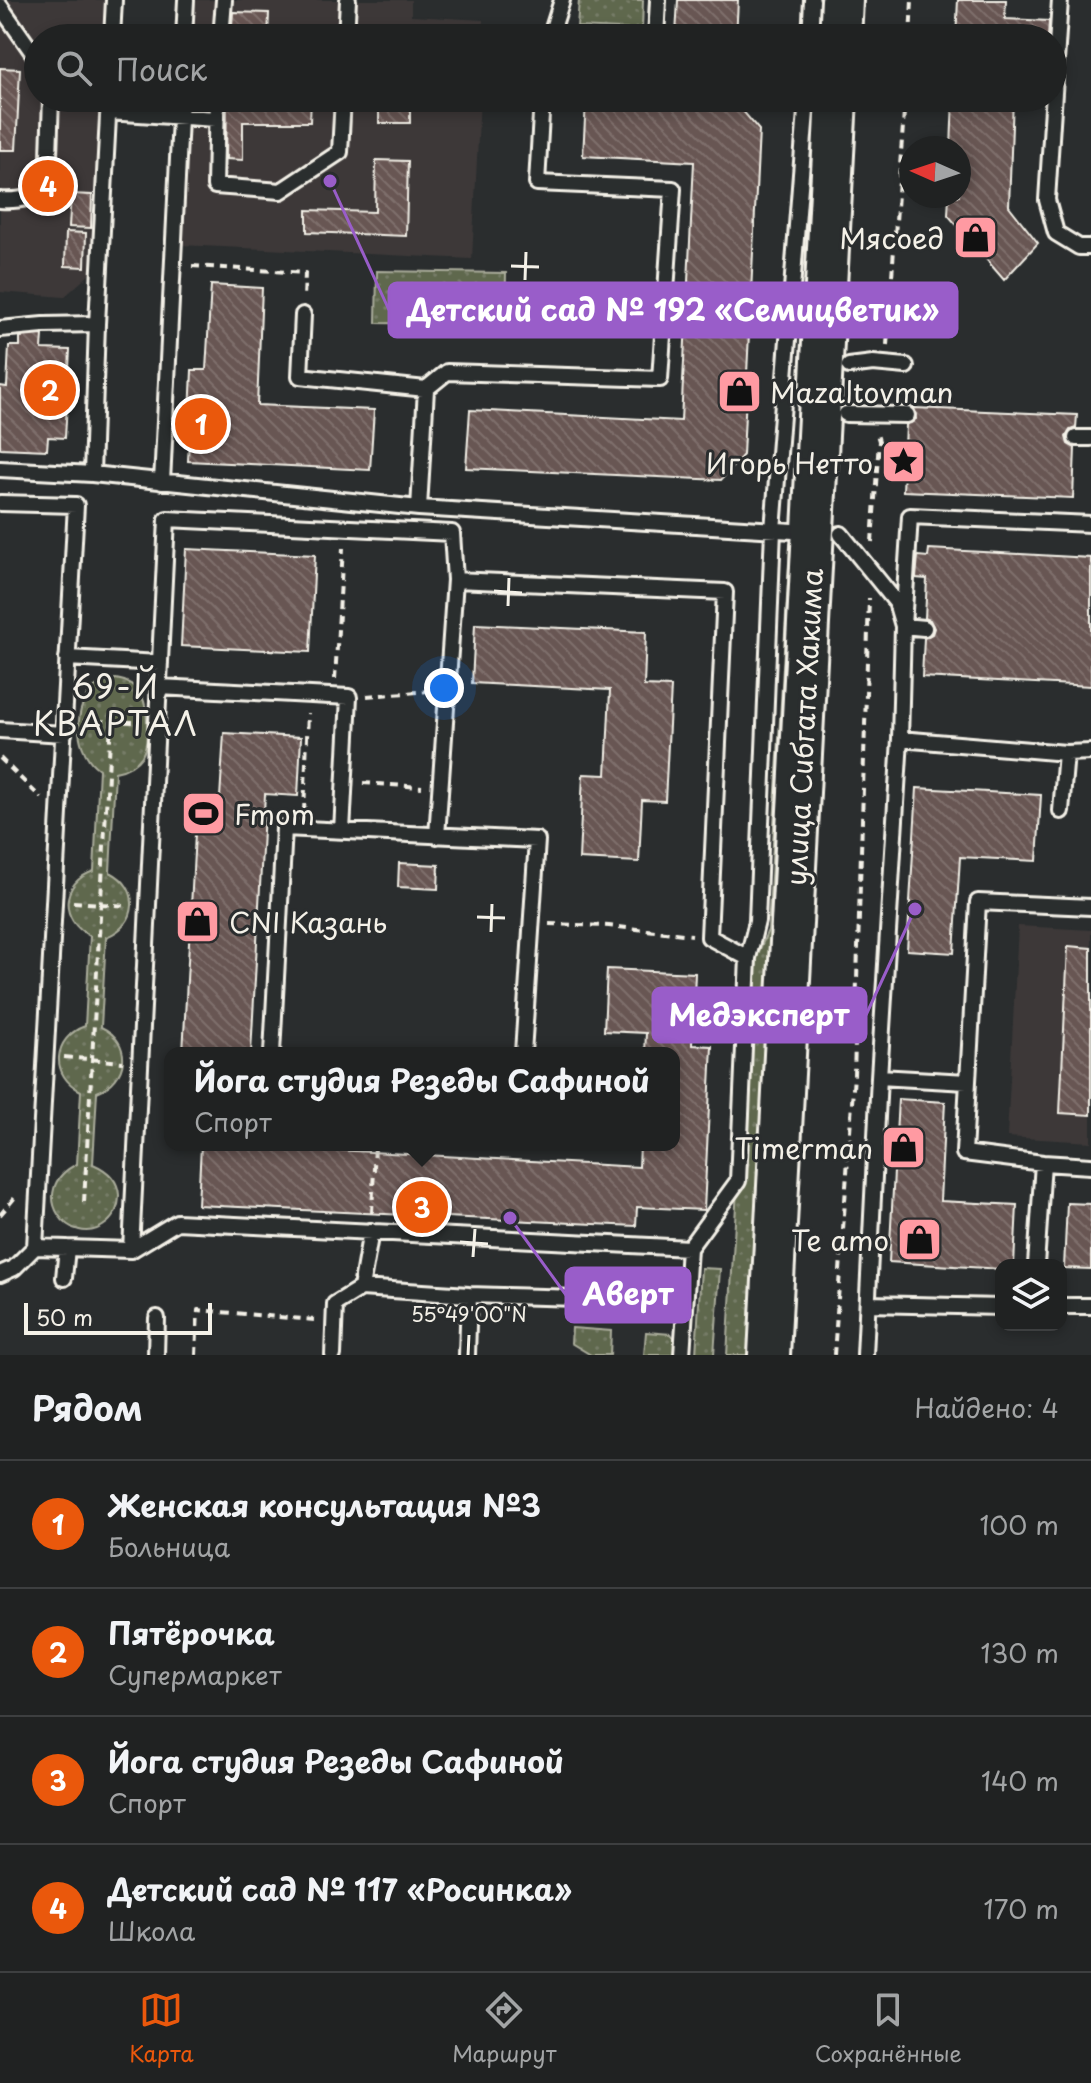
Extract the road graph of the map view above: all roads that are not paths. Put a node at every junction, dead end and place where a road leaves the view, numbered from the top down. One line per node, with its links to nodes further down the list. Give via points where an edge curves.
1 (114, 0): 12 (lane)
2 (186, 0): 13 (lane)
3 (224, 0): 14 (lane)
4 (348, 0): 15 (lane)
5 (562, 0): 16 (lane)
6 (658, 0): 17 (lane)
7 (812, 0): 18 (lane)
8 (842, 0): 19 (main road)
9 (867, 0): 20 (main road)
10 (1060, 0): 21 (lane)
11 (0, 6): 22 (lane)
12 (113, 24)
13 (185, 24)
14 (222, 24)
15 (347, 24)
16 (554, 24)
17 (657, 24)
18 (811, 24)
19 (841, 24)
20 (866, 24)
21 (1058, 24)
22 (24, 40)
23 (51, 112): 36 (lane, via 48,185 19,201)
24 (109, 112): 39 (lane)
25 (150, 112): 34 (lane)
26 (180, 112): 34 (lane)
27 (216, 112): 35 (lane)
28 (342, 112): 35 (lane, via 340,152 281,191 215,186)
29 (541, 112): 43 (lane, via 537,183 673,189 660,379 447,372)
30 (806, 112): 52 (lane)
31 (836, 112): 53 (main road, улица Сибгата Хакима)
32 (862, 112): 41 (main road, улица Сибгата Хакима)
33 (1053, 112): 37 (lane, via 1047,200 1056,233 1079,247)
34 (180, 117): 35 (lane); 48 (lane)
35 (216, 119)
36 (0, 200)
37 (1091, 247)
38 (303, 315): 43 (lane, via 300,376)
39 (97, 324): 40 (lane); 47 (lane)
40 (0, 329)
41 (861, 364): 42 (lane); 44 (main road, улица Сибгата Хакима)
42 (906, 366)
43 (426, 389): 50 (lane)
44 (858, 414): 45 (lane); 53 (main road, улица Сибгата Хакима)
45 (907, 415)
46 (0, 469): 47 (lane)
47 (92, 474): 48 (lane)
48 (162, 482): 50 (lane)
49 (0, 503): 57 (lane, via 76,505)
50 (419, 508): 52 (lane)
51 (1091, 524): 55 (lane, via 910,516)
52 (773, 530): 53 (lane); 69 (lane, via 757,921)
53 (827, 533): 55 (lane, via 896,602); 96 (main road, улица Сибгата Хакима); 97 (main road, улица Сибгата Хакима)
54 (455, 580): 58 (lane, via 452,533 167,519); 67 (lane); 69 (lane, via 725,592 709,937)
55 (903, 626): 56 (lane); 62 (lane)
56 (924, 628)
57 (67, 658): 58 (lane); 60 (lane)
58 (160, 663): 59 (lane)
59 (159, 687): 66 (lane, via 342,697); 80 (lane)
60 (64, 727): 61 (lane); 77 (lane)
61 (0, 730)
62 (900, 739): 64 (lane); 72 (lane)
63 (1091, 752): 64 (lane)
64 (1066, 753): 65 (lane)
65 (1061, 811)
66 (342, 831): 67 (lane); 70 (lane, via 284,828)
67 (437, 836): 71 (lane, via 537,840)
68 (1091, 907): 73 (lane, via 978,902)
69 (748, 958): 79 (lane, via 738,1181)
70 (272, 1047)
71 (523, 1047)
72 (879, 1077): 73 (lane); 87 (lane)
73 (967, 1082): 74 (lane, via 964,1153)
74 (1043, 1163): 75 (lane); 81 (lane)
75 (1091, 1166)
76 (371, 1231): 79 (lane); 80 (lane, via 177,1222); 84 (lane)
77 (35, 1247): 78 (lane); 82 (lane)
78 (67, 1248): 80 (lane); 83 (lane)
79 (689, 1248): 86 (lane)
80 (131, 1250)
81 (1036, 1259)
82 (0, 1274)
83 (64, 1278)
84 (361, 1288): 85 (lane); 93 (lane, via 335,1304)
85 (469, 1295): 86 (lane); 94 (lane)
86 (684, 1301): 95 (lane)
87 (868, 1304): 90 (lane); 98 (lane)
88 (1067, 1306): 89 (lane)
89 (1091, 1306)
90 (995, 1307)
91 (157, 1318): 92 (lane)
92 (156, 1355)
93 (333, 1355)
94 (467, 1355)
95 (682, 1355)
96 (769, 1355)
97 (795, 1355)
98 (865, 1355)

